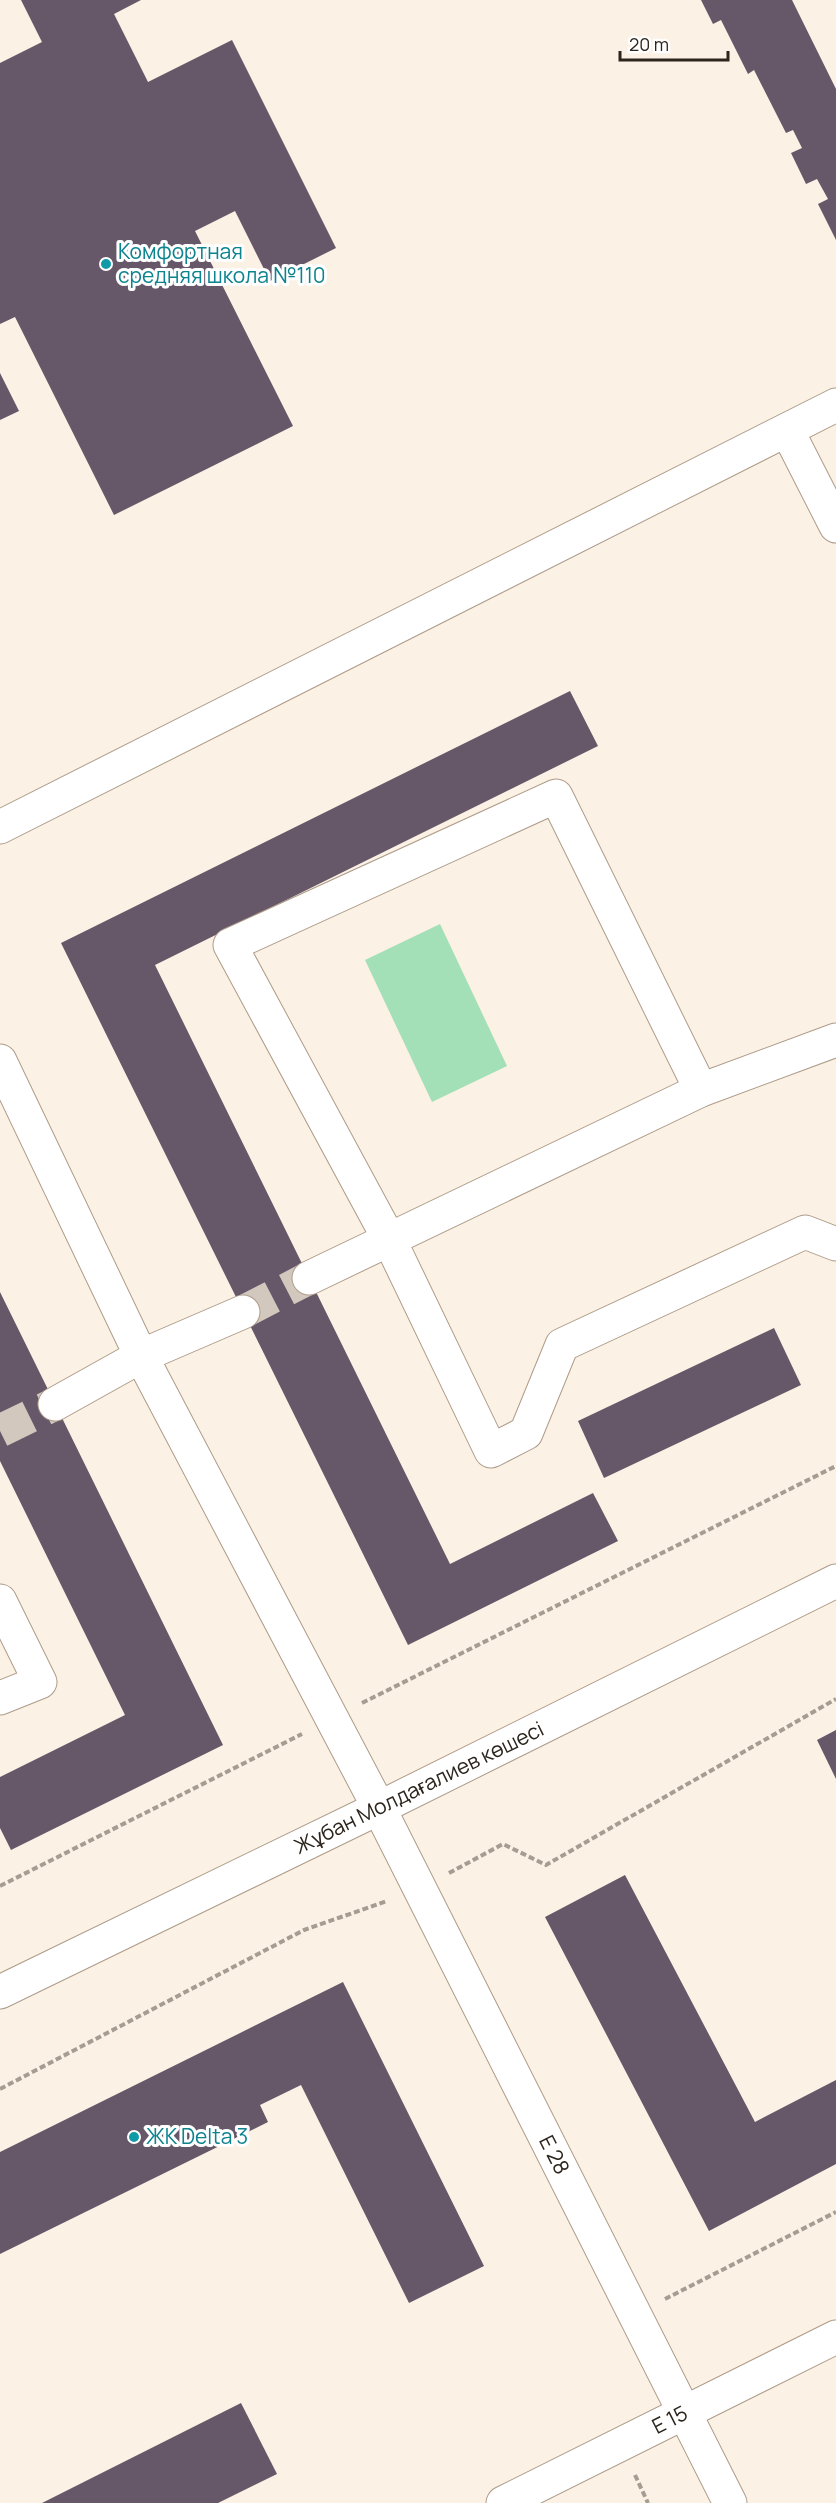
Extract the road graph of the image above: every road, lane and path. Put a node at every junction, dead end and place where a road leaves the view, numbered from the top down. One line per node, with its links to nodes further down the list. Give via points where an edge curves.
1 (836, 405): 2 (street)
2 (787, 430): 3 (street); 4 (street)
3 (836, 526)
4 (0, 827)
5 (836, 1040): 7 (street)
6 (0, 1061): 12 (street, E 28)
7 (701, 1090): 8 (street); 8 (street, via 556,796 230,945)
8 (390, 1241): 9 (street, via 491,1451 526,1433 562,1346 806,1232); 10 (street)
9 (836, 1244)
10 (309, 1278)
11 (243, 1312): 12 (street)
12 (141, 1356): 13 (street); 18 (street, E 28)
13 (55, 1404)
14 (836, 1466): 18 (path)
15 (836, 1581): 19 (street, Жұбан Молдағалиев көшесі)
16 (0, 1601): 17 (street, via 40,1682)
17 (0, 1698)
18 (331, 1719): 19 (street, E 28); 21 (path)
19 (379, 1808): 22 (street, Жұбан Молдағалиев көшесі); 24 (street, E 28)
20 (0, 1877): 21 (path)
21 (2, 1885)
22 (0, 1992)
23 (836, 2212): 24 (path)
24 (635, 2314): 26 (street, E 28)
25 (836, 2337): 26 (street, E 15)
26 (685, 2413): 27 (street, E 15); 28 (street, E 28)
27 (503, 2503)
28 (730, 2503)

